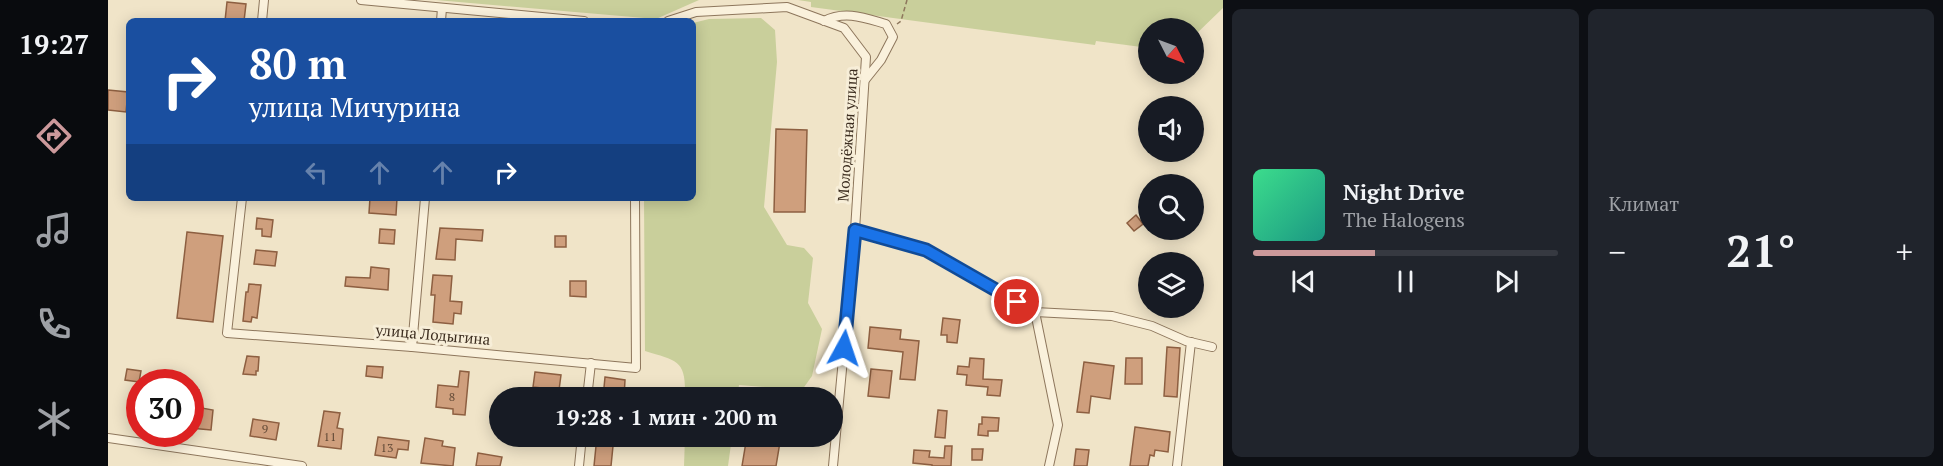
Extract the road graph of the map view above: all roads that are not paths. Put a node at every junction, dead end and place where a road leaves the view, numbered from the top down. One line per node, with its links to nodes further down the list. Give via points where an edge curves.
1 (264, 0): 4 (street)
2 (361, 0): 3 (street)
3 (442, 8): 5 (street); 6 (street)
4 (262, 18)
5 (441, 18)
6 (551, 18)
7 (677, 18): 8 (street, Молодёжная улица, via 696,12 787,8)
8 (824, 21): 9 (street, Молодёжная улица, via 844,28 866,57); 9 (street, via 835,15 886,24 893,37)
9 (865, 80): 13 (street, Молодёжная улица)
10 (242, 201): 16 (street, улица Лодыгина, via 227,333)
11 (425, 201): 16 (street)
12 (635, 201): 18 (street, улица Лодыгина, via 636,368)
13 (855, 230): 14 (street, via 926,250); 24 (street, Молодёжная улица)
14 (1035, 312): 15 (street, via 1112,316 1152,326); 25 (street, via 1058,425)
15 (1191, 342): 17 (street); 26 (street)
16 (412, 347): 18 (street, улица Лодыгина)
17 (1212, 347)
18 (591, 363): 19 (street)
19 (588, 387)
20 (108, 438): 22 (street)
21 (581, 447): 23 (street)
22 (302, 466)
23 (579, 466)
24 (833, 466)
25 (1049, 466)
26 (1177, 466)

